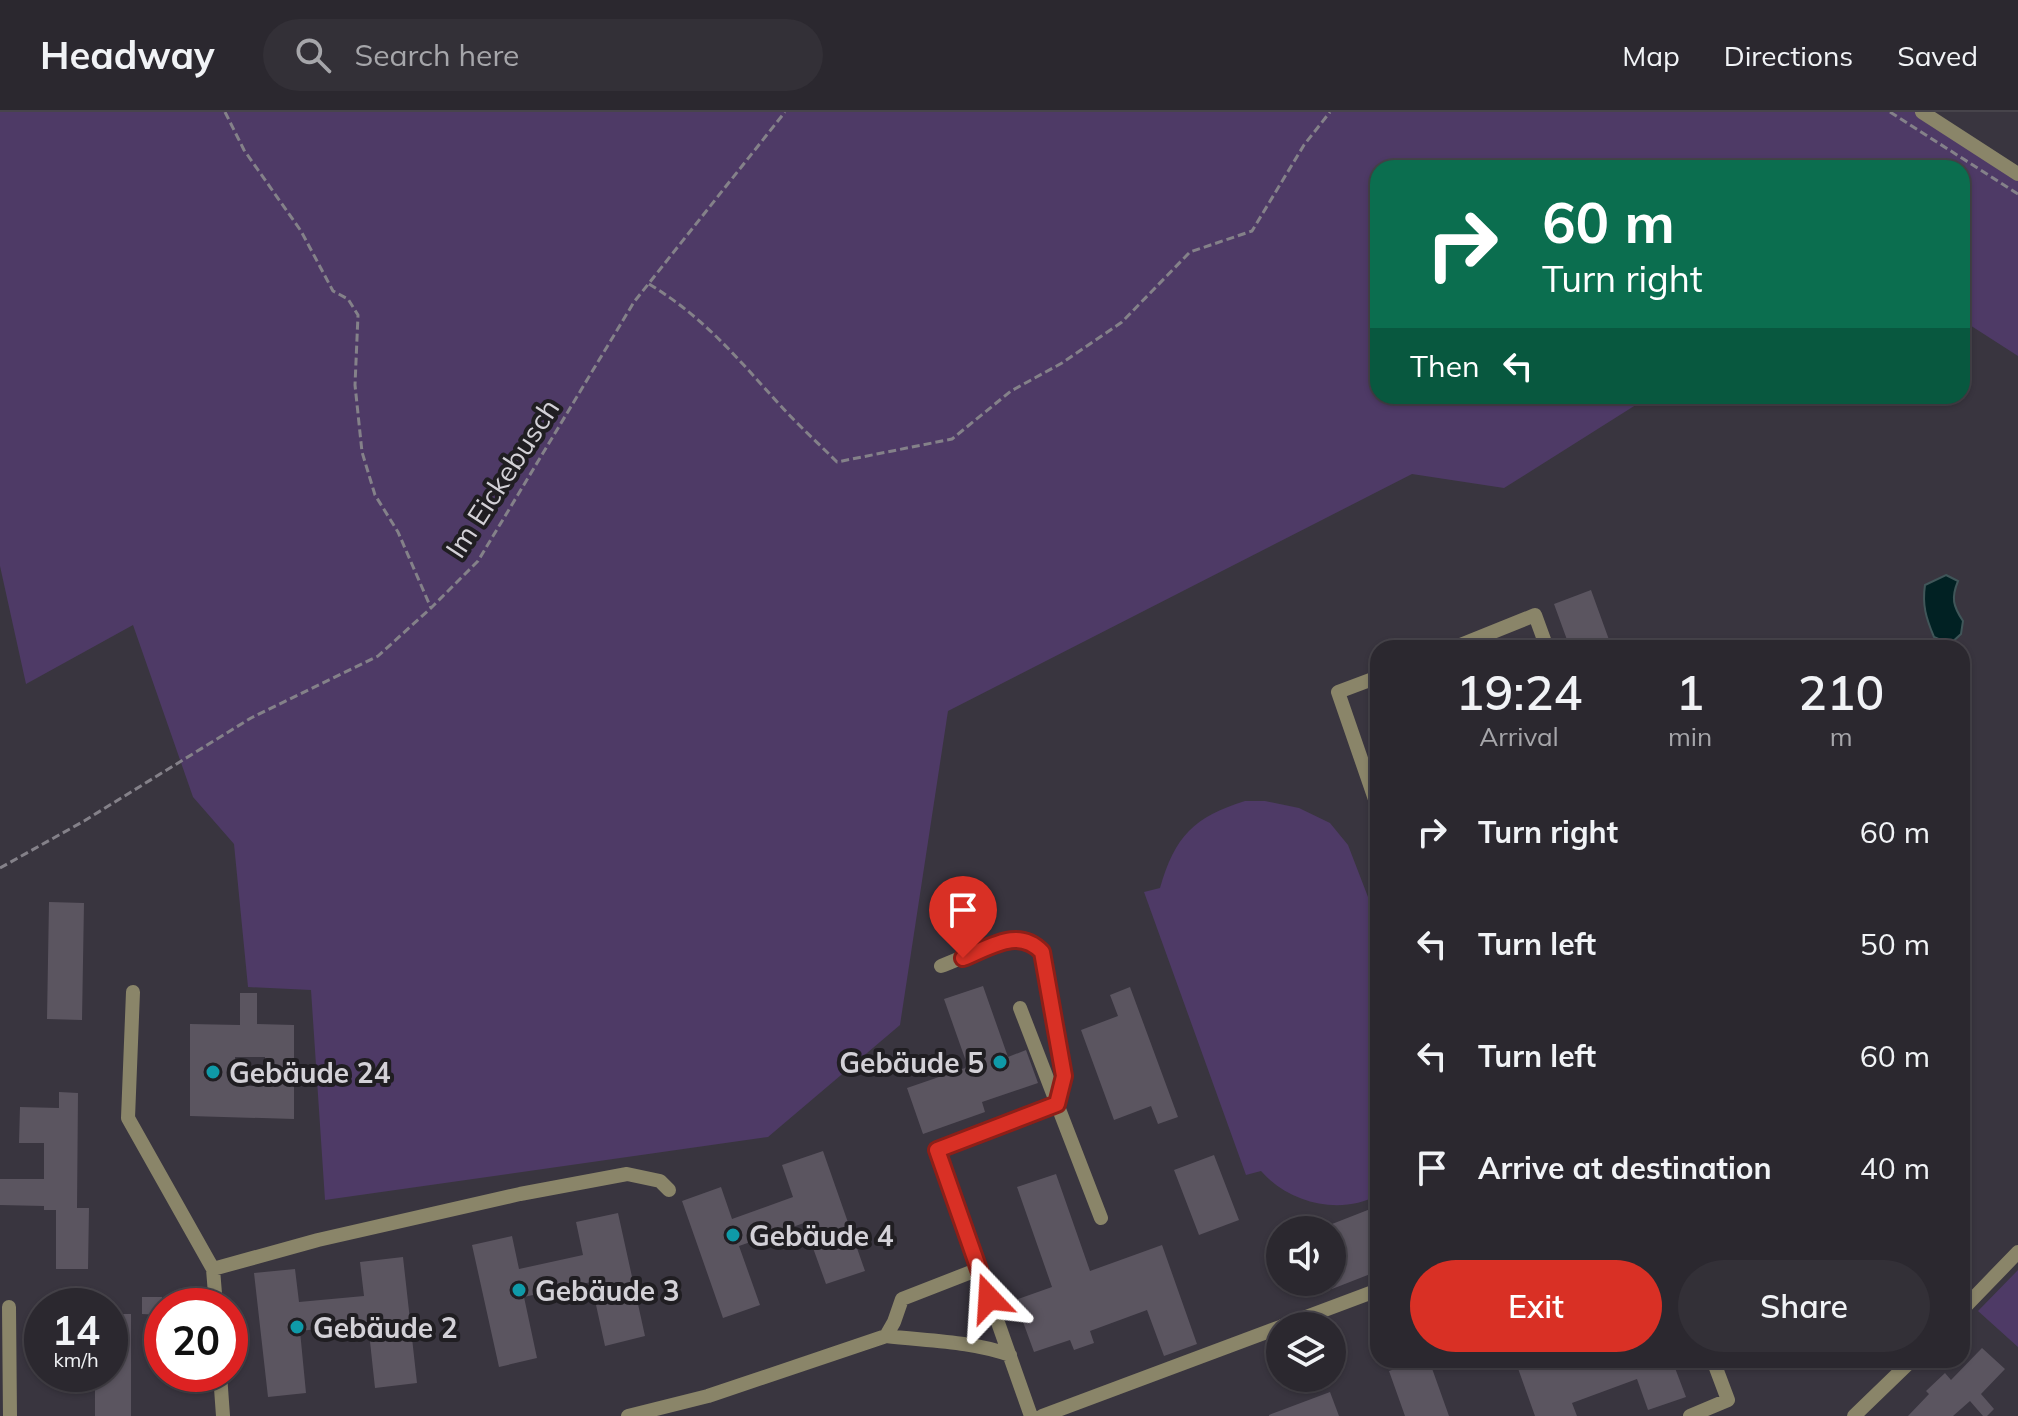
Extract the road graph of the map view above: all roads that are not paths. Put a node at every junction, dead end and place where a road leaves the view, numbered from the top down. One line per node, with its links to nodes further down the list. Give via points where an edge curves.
1 (1922, 112): 2 (street)
2 (2018, 174)
3 (1473, 640): 4 (street, via 1535,615)
4 (1544, 640)
5 (1370, 680): 6 (street, via 1338,692)
6 (1370, 785)
7 (941, 966): 10 (street, via 1021,938 1042,952 1064,1076)
8 (133, 992): 14 (street, via 128,1118)
9 (1020, 1008): 10 (street)
10 (1057, 1104): 12 (street); 15 (street, via 937,1150)
11 (669, 1190): 14 (street, via 660,1181 627,1174 334,1236)
12 (1101, 1218)
13 (2018, 1252): 18 (street)
14 (213, 1269): 16 (street)
15 (979, 1269): 22 (street, via 902,1299); 23 (street)
16 (215, 1288)
17 (1370, 1293): 20 (street)
18 (1970, 1302)
19 (9, 1307): 28 (street)
20 (1319, 1312)
21 (1266, 1332): 32 (street)
22 (886, 1336): 23 (street, via 983,1345); 30 (street, via 708,1396)
23 (1010, 1355): 31 (street)
24 (1716, 1368): 27 (street)
25 (1904, 1368): 35 (street)
26 (221, 1392): 29 (street)
27 (1728, 1400): 33 (street); 34 (street)
28 (10, 1416)
29 (223, 1416)
30 (628, 1416)
31 (1031, 1416)
32 (1042, 1416)
33 (1690, 1416)
34 (1733, 1416)
35 (1854, 1416)

